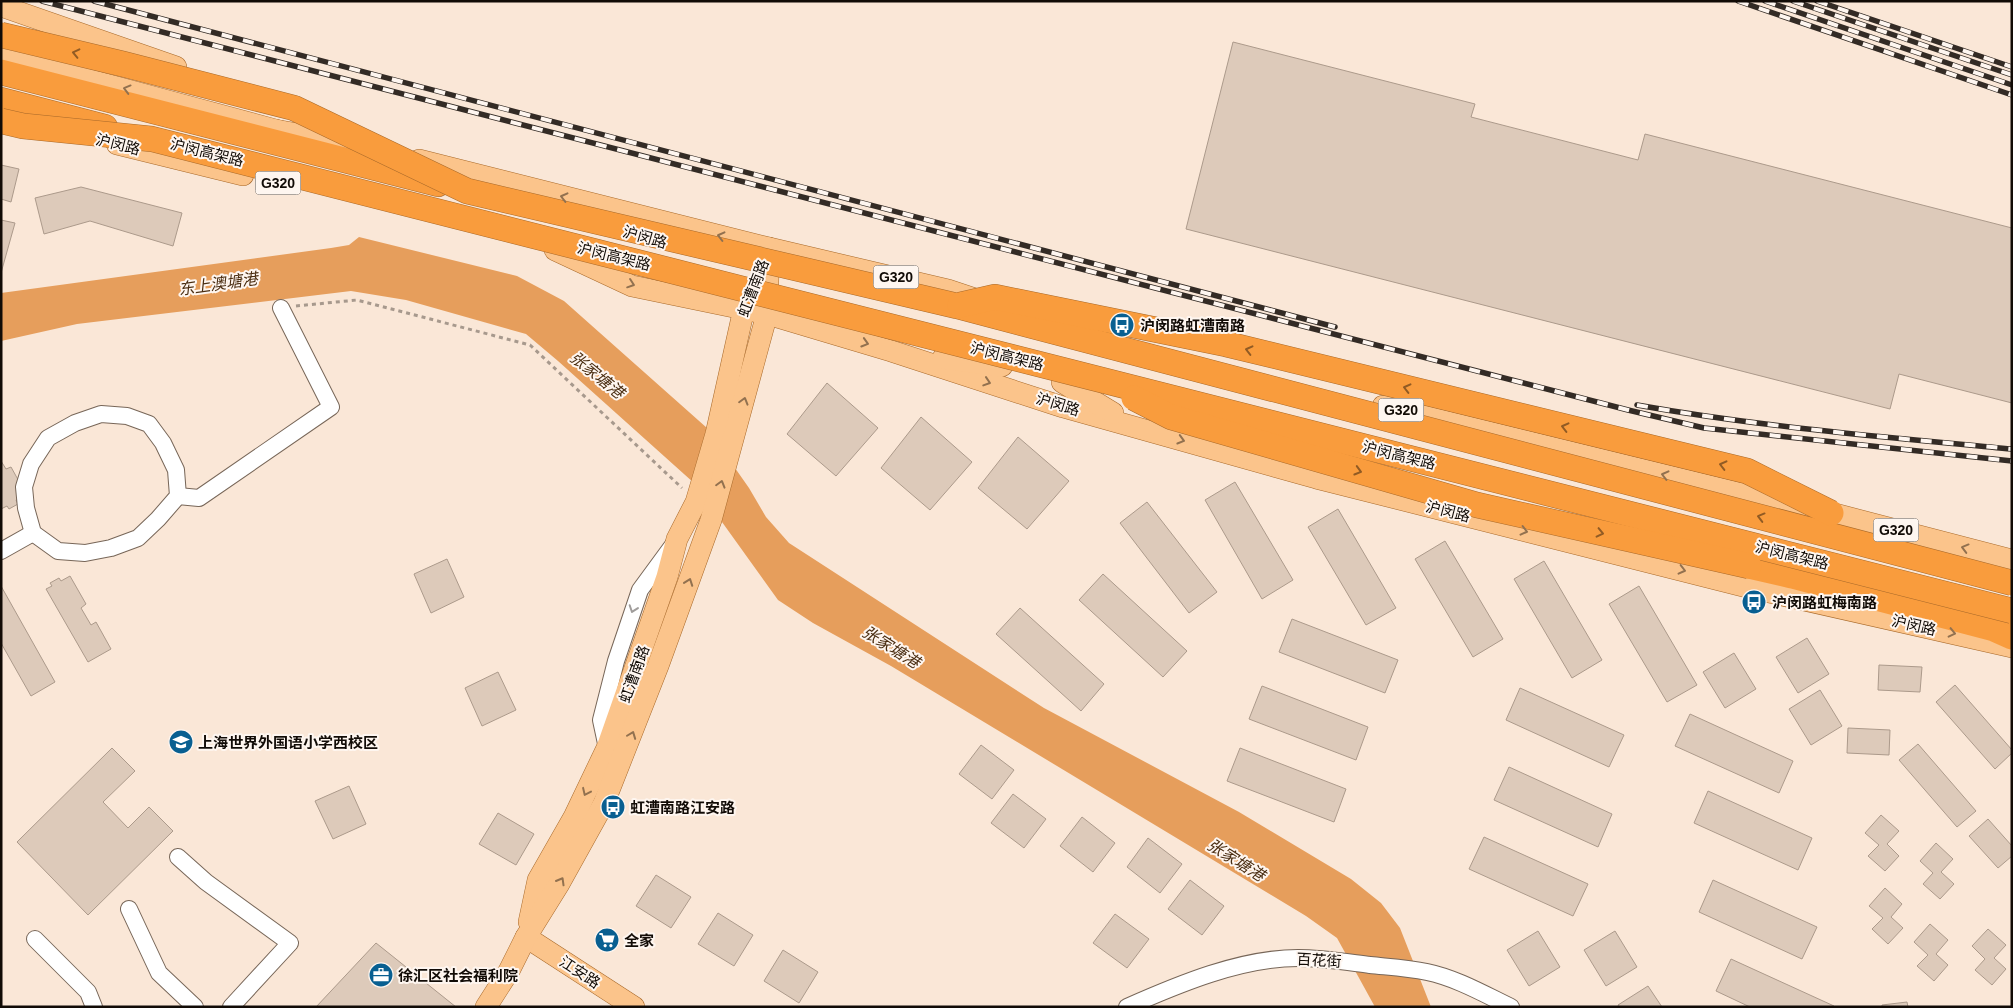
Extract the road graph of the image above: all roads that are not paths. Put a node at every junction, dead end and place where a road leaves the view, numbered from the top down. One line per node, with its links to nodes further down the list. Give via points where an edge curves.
1 (1, 6): 8 (main road, bridge)
2 (1, 31): 5 (main road, 沪闵路 / G320)
3 (1, 35): 8 (highway, one-way to 3, bridge)
4 (1, 56): 5 (main road, 沪闵路 / G320)
5 (45, 67): 11 (main road, 沪闵路 / G320, one-way to 5)
6 (1, 72): 13 (highway, 沪闵高架路, bridge)
7 (1, 100): 12 (highway, 沪闵高架路, bridge)
8 (294, 108): 13 (highway, bridge)
9 (1, 116): 16 (main road, 沪闵路 / G320, one-way to 16, via 555,250 632,286)
10 (1, 121): 12 (highway, bridge)
11 (275, 130): 14 (main road, 沪闵路 / G320, one-way to 11, via 348,142); 15 (main road, 沪闵路, via 335,150)
12 (152, 139): 23 (highway, 沪闵高架路, bridge)
13 (467, 191): 17 (highway, 沪闵高架路, bridge)
14 (769, 248): 15 (main road, 虹漕南路); 20 (main road, 沪闵路 / G320, via 948,290)
15 (764, 270): 16 (main road, 虹漕南路); 19 (main road, 虹漕南路); 20 (main road, 沪闵路, via 945,308)
16 (745, 302): 19 (main road, 沪闵路 / G320); 26 (main road, 虹漕南路)
17 (957, 306): 29 (highway, one-way to 17, bridge, via 1747,471 1226,344 995,297); 34 (highway, 沪闵高架路, one-way to 17, bridge)
18 (281, 308): 27 (street, via 330,407 199,498)
19 (768, 308): 21 (main road, 沪闵路 / G320, one-way to 21); 22 (main road, 沪闵路 / G320); 26 (main road, 虹漕南路, one-way to 19)
20 (1021, 315): 28 (main road, 沪闵路 / G320, one-way to 20)
21 (891, 351): 22 (main road, 沪闵路 / G320); 25 (main road, 沪闵路 / G320, one-way to 25)
22 (1002, 366): 24 (main road, 沪闵路 / G320)
23 (1099, 379): 32 (highway, one-way to 32, bridge, via 1171,417 1477,505); 35 (highway, 沪闵高架路, bridge)
24 (1062, 382): 25 (main road); 32 (main road, 沪闵路 / G320)
25 (1134, 427): 37 (main road, 沪闵路 / G320, one-way to 37, via 1316,478 1751,588)
26 (723, 441): 40 (main road, 虹漕南路, one-way to 40, via 678,539 607,748 574,817 538,880); 40 (main road, 虹漕南路, one-way to 26, via 604,803 711,520)
27 (178, 496): 30 (street, via 138,538 111,548 86,553 58,552); 30 (street, via 176,470 149,424 127,416 101,414 75,423 48,438 31,464 24,487)
28 (1780, 503): 29 (main road, 沪闵路 / G320); 34 (main road, via 1822,523)
29 (1831, 513): 33 (main road, 沪闵路 / G320, one-way to 29)
30 (33, 533): 31 (street)
31 (1, 551)
32 (1753, 558): 36 (main road, 沪闵路 / G320); 36 (highway, via 1792,576)
33 (2012, 560)
34 (2012, 583)
35 (2012, 611)
36 (2007, 627)
37 (2012, 647)
38 (178, 857): 44 (street, via 206,882 290,943)
39 (129, 909): 43 (street, via 159,973)
40 (526, 937): 45 (main road, 虹漕南路, via 509,972); 46 (main road, 江安路)
41 (35, 939): 42 (street, via 88,992)
42 (94, 1007)
43 (195, 1007)
44 (231, 1007)
45 (486, 1007)
46 (634, 1007)
47 (1127, 1007): 48 (street, 百花街, via 1190,980 1231,968 1296,958 1427,972)
48 (1511, 1007)

